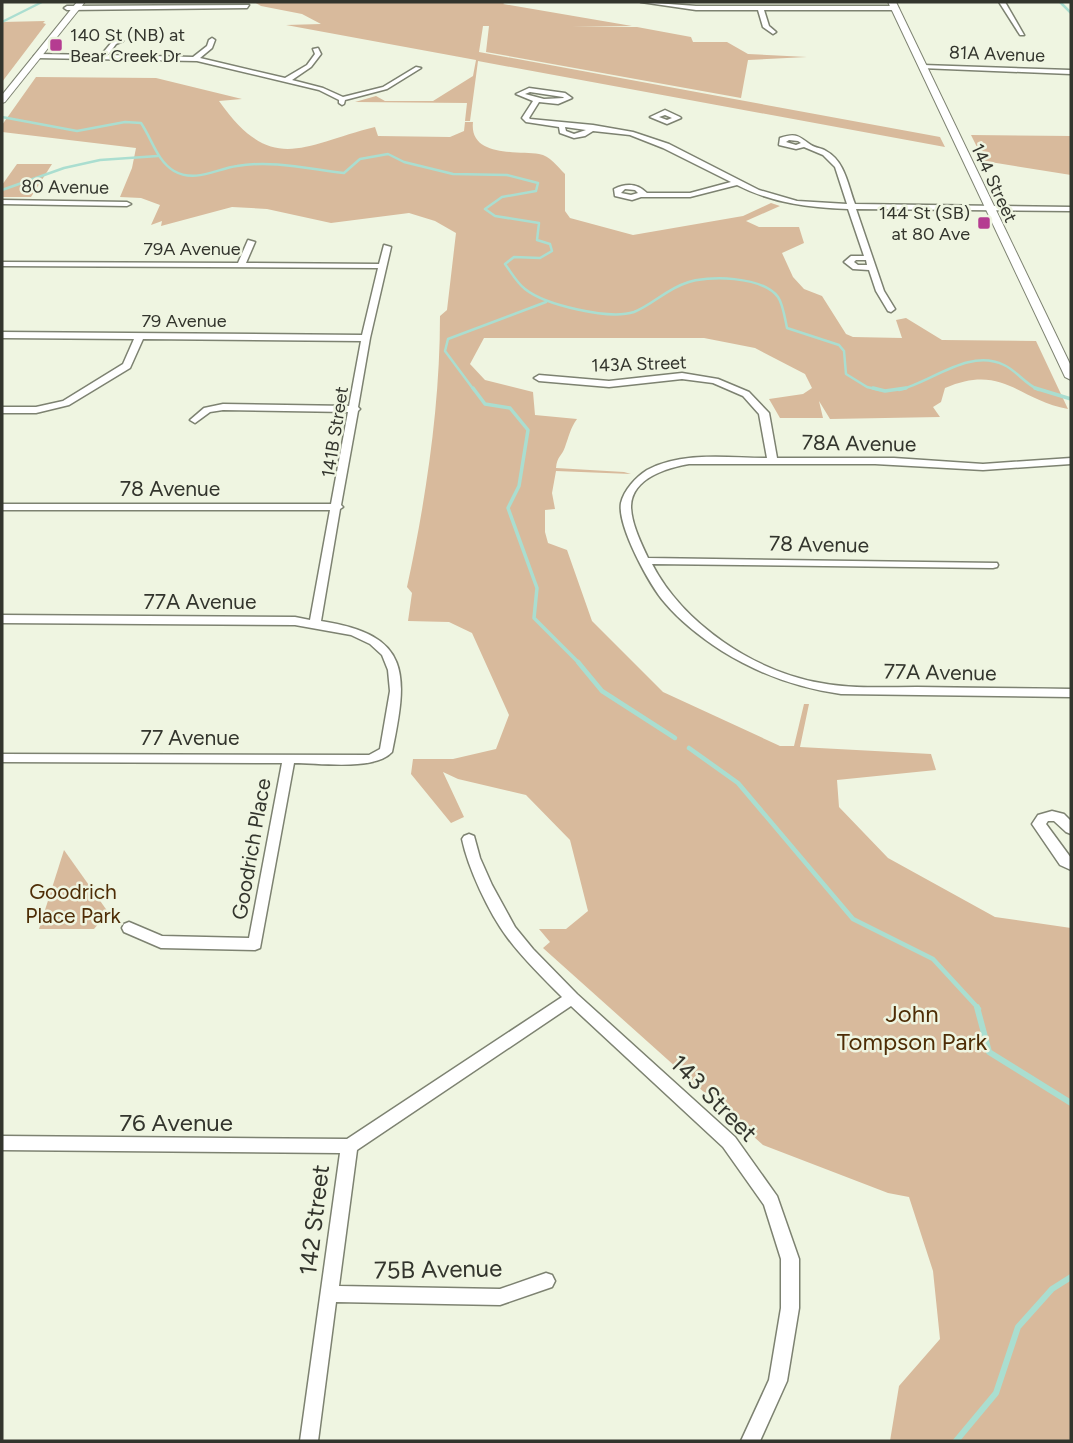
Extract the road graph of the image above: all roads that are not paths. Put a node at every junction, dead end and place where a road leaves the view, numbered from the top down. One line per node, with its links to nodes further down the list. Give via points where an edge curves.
1 (644, 2): 6 (street, via 690,8)
2 (1002, 2): 8 (street)
3 (74, 5): 5 (street); 12 (main road, via 52,29)
4 (894, 5): 6 (street); 15 (main road, 144 Street)
5 (247, 6)
6 (760, 8): 7 (street, via 766,27)
7 (773, 32)
8 (1022, 34)
9 (121, 40): 13 (street)
10 (212, 40): 14 (street, via 210,47)
11 (316, 49): 18 (street, via 311,64)
12 (37, 56): 13 (street); 19 (main road)
13 (104, 56): 14 (street)
14 (194, 58): 18 (street)
15 (923, 67): 17 (street, 81A Avenue); 29 (main road, 144 Street)
16 (418, 68): 18 (street, via 385,88 342,101 321,89)
17 (1070, 72)
18 (287, 80)
19 (2, 100)
20 (536, 101): 20 (street, via 563,101 569,98 529,90 519,93); 22 (street, via 525,118 528,121)
21 (656, 120): 22 (street)
22 (631, 134): 24 (street, via 674,149)
23 (805, 145): 28 (street, via 834,160)
24 (737, 183): 25 (street, via 690,194); 28 (street, via 786,201)
25 (642, 195)
26 (2, 202): 27 (street, 80 Avenue)
27 (127, 204)
28 (852, 206): 29 (street); 33 (street)
29 (988, 207): 30 (street); 42 (main road, 144 Street)
30 (1071, 209)
31 (251, 242): 35 (street)
32 (387, 247): 36 (street, 141B Street)
33 (869, 258): 37 (street); 37 (street, via 848,262)
34 (2, 264): 35 (street, 79A Avenue)
35 (241, 265): 36 (street, 79A Avenue)
36 (381, 266): 41 (street, 141B Street)
37 (873, 268): 38 (street)
38 (891, 309)
39 (2, 335): 40 (street, 79 Avenue)
40 (140, 336): 41 (street, 79 Avenue); 46 (street, via 127,366 66,403 36,410)
41 (366, 338): 45 (street, 141B Street)
42 (1068, 362): 44 (main road, 144 Street)
43 (539, 377): 49 (street, 143A Street, via 609,384 682,376 715,381 746,394 764,413)
44 (1071, 377)
45 (355, 409): 47 (street, via 223,407 207,410); 53 (street, 141B Street)
46 (2, 410)
47 (195, 420)
48 (644, 460): 51 (street)
49 (773, 461): 50 (street, 78A Avenue, via 972,467); 51 (street, 78A Avenue, via 700,461)
50 (1071, 461)
51 (652, 472): 54 (street, via 631,492 626,506)
52 (2, 507): 53 (street, 78 Avenue)
53 (338, 507): 57 (street, 141B Street)
54 (645, 561): 55 (street, 78 Avenue); 58 (street, 77A Avenue, via 664,594 690,620 771,673 809,686)
55 (993, 565)
56 (2, 620): 57 (street, 77A Avenue)
57 (316, 623): 59 (street, 77A Avenue, via 367,637 389,653 396,686 386,752)
58 (1071, 693)
59 (379, 757): 61 (street, 77 Avenue)
60 (2, 758): 61 (street, 77 Avenue)
61 (289, 758): 65 (street, Goodrich Place, via 255,944 161,942)
62 (1071, 829): 64 (street, via 1057,816 1043,818 1039,824)
63 (469, 839): 66 (street, 143 Street, via 477,867 510,931)
64 (1071, 865)
65 (129, 928)
66 (572, 998): 68 (street, 142 Street); 72 (street, 143 Street, via 729,1142 771,1202 790,1259 790,1308 779,1381)
67 (2, 1143): 68 (street, 76 Avenue)
68 (349, 1146): 70 (street, 142 Street)
69 (546, 1281): 70 (street, 75B Avenue, via 500,1297)
70 (329, 1294): 71 (street, 142 Street)
71 (309, 1441)
72 (750, 1441)

